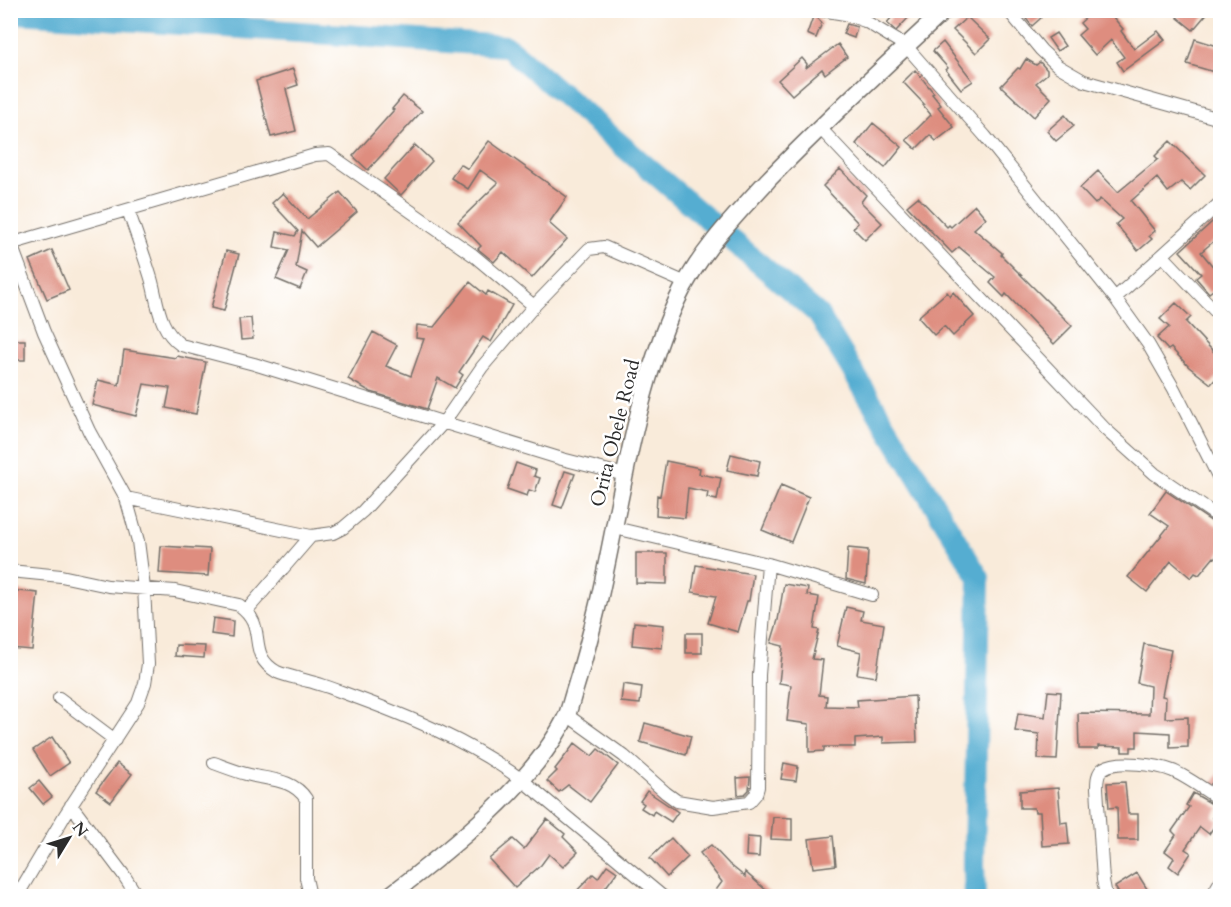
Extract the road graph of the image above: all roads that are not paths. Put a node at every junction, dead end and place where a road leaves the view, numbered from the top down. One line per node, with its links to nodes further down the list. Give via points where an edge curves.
1 (820, 10): 4 (street)
2 (945, 10): 5 (main road, Orita Obele Road)
3 (1008, 10): 6 (street, via 1058,66 1084,81)
4 (867, 16): 5 (street)
5 (906, 46): 7 (main road, Orita Obele Road); 13 (street, via 985,136)
6 (1221, 119)
7 (819, 127): 12 (main road, Orita Obele Road, via 720,231); 20 (street, via 1105,429 1155,474)
8 (1221, 203): 11 (street)
9 (128, 210): 10 (street); 14 (street, via 329,154 473,255); 16 (street, via 161,321 181,345)
10 (11, 244): 19 (street, via 44,332 89,431)
11 (1164, 256): 13 (street); 15 (street)
12 (686, 283): 14 (street, via 597,247 590,249); 17 (main road, Orita Obele Road, via 659,345)
13 (1115, 298): 18 (street, via 1153,353)
14 (534, 306): 16 (street, via 482,367)
15 (1221, 316)
16 (444, 423): 17 (street); 22 (street, via 344,528)
17 (625, 475): 21 (main road, Orita Obele Road)
18 (1221, 480)
19 (126, 498): 22 (street); 25 (street, via 138,541)
20 (1221, 518)
21 (615, 528): 23 (street); 29 (main road, Orita Obele Road, via 589,646)
22 (312, 536): 27 (street)
23 (768, 564): 26 (street); 29 (street, via 759,675 758,787 753,799 714,807 677,801)
24 (10, 571): 25 (street)
25 (144, 588): 27 (street, via 239,604); 30 (street, via 148,664 145,683 138,703)
26 (872, 595)
27 (246, 610): 32 (street, via 255,622 259,653 279,673 320,684 416,721 476,750)
28 (59, 698): 30 (street)
29 (567, 715): 32 (main road, Orita Obele Road)
30 (115, 740): 34 (street)
31 (214, 763): 38 (street, via 300,789 306,799 306,878)
32 (522, 780): 39 (main road, Orita Obele Road); 40 (street)
33 (1221, 800): 41 (street, via 1174,772 1154,765 1116,764 1103,768 1097,788)
34 (71, 805): 36 (street); 37 (street)
35 (1221, 882): 42 (street)
36 (17, 897)
37 (137, 897)
38 (310, 897)
39 (389, 897)
40 (662, 897)
41 (1106, 897)
42 (1212, 897)

